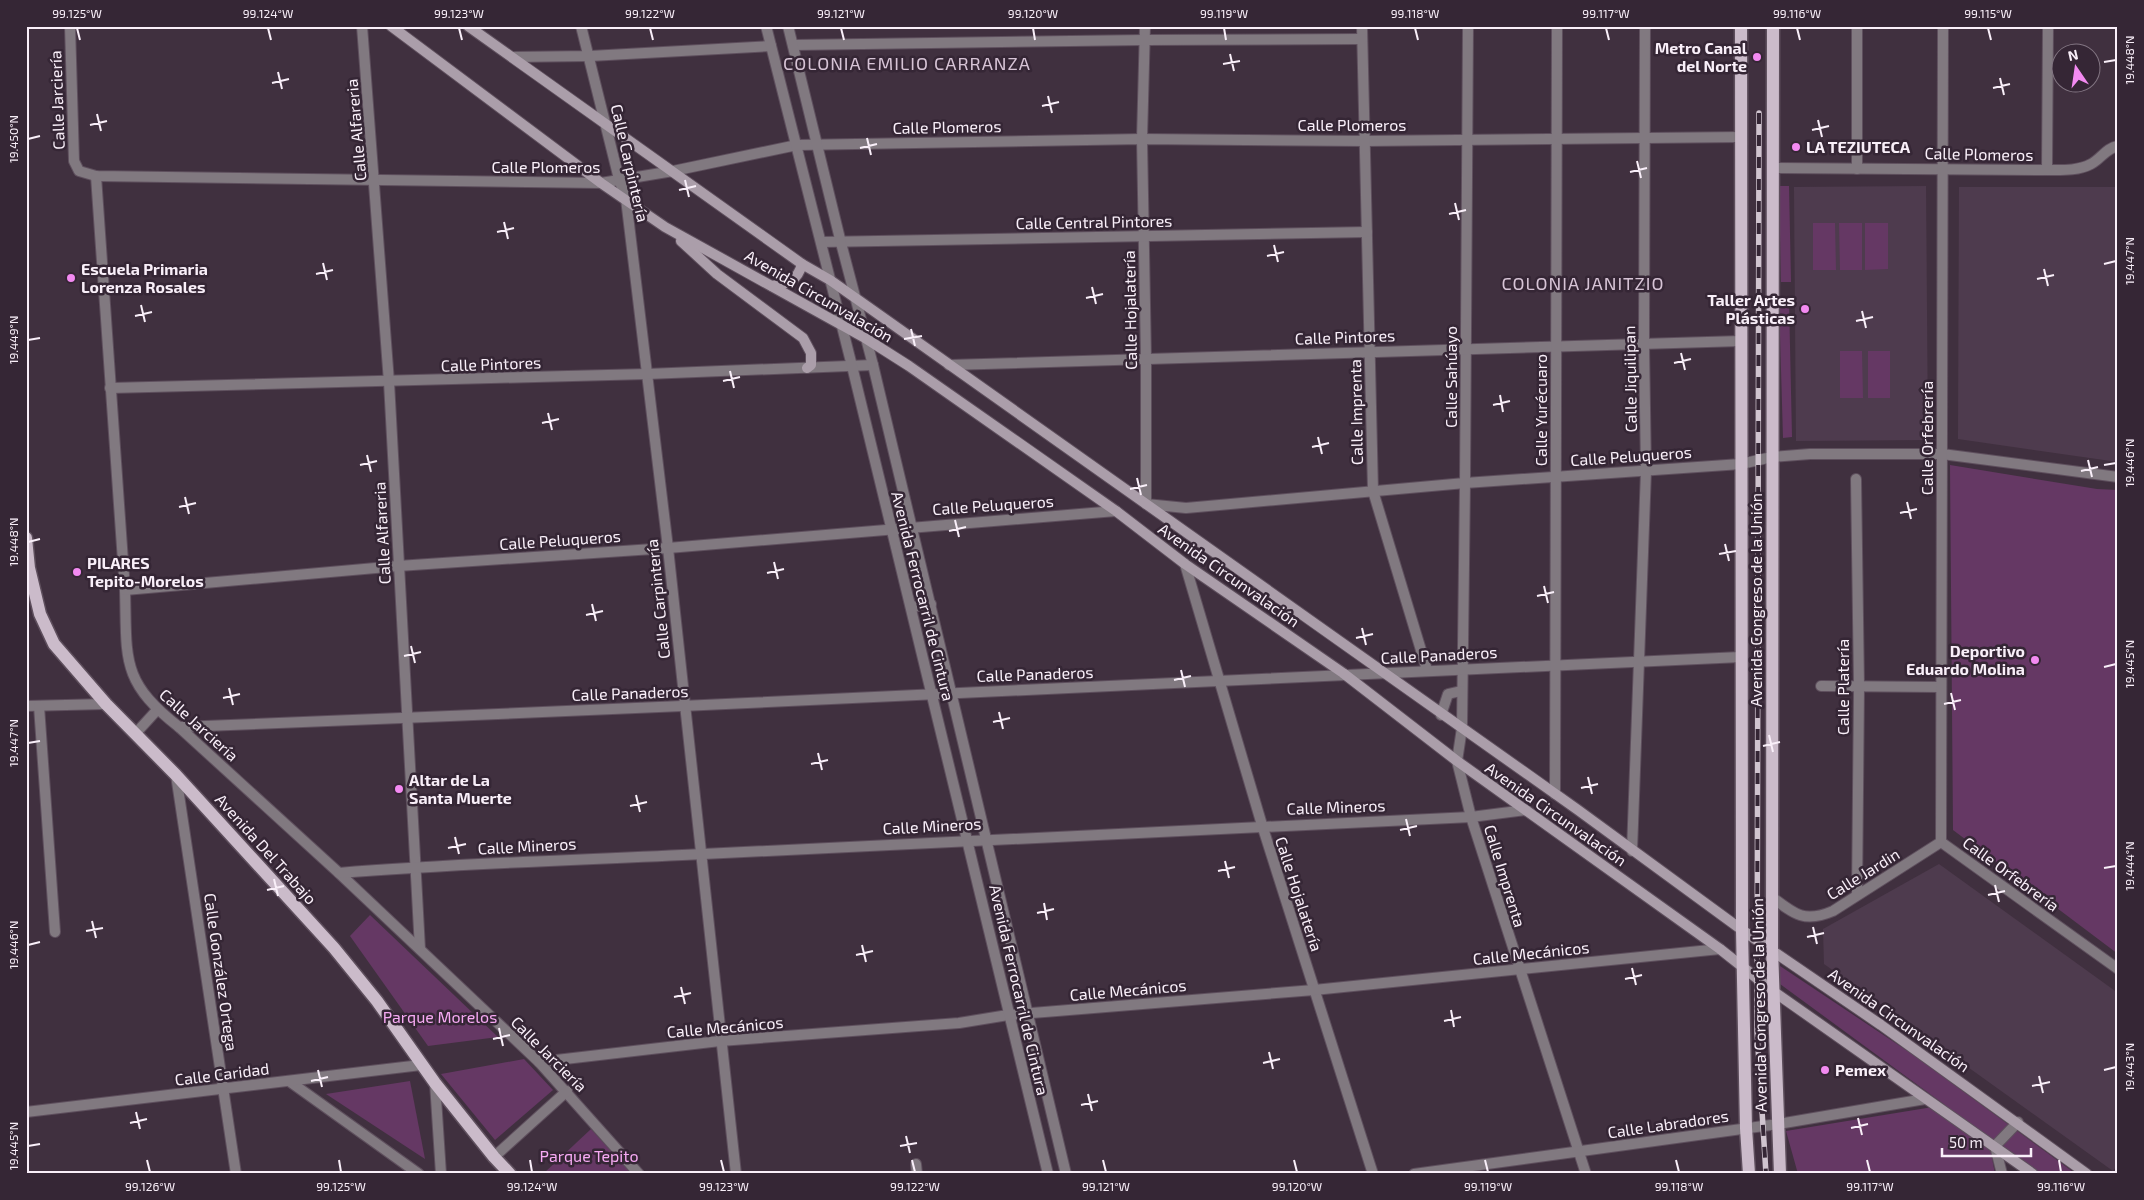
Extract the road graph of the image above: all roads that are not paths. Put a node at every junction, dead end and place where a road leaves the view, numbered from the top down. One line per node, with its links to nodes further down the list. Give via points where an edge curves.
1 (70, 26): 39 (street, Calle Jarciería, via 74,161 79,171)
2 (362, 26): 41 (street, Calle Alfareria)
3 (392, 26): 42 (main road, Avenida Circunvalación)
4 (468, 26): 23 (main road, Avenida Circunvalación)
5 (581, 26): 22 (street, Calle Carpintería)
6 (766, 26): 21 (street, Avenida Ferrocarril de Cintura)
7 (788, 26): 20 (street, Avenida Ferrocarril de Cintura)
8 (1145, 26): 18 (street, Calle Hojalatería)
9 (1362, 26): 19 (street, Calle Imprenta)
10 (1468, 26): 29 (street, Calle Sahúayo)
11 (1557, 26): 27 (street, Calle Yurécuaro)
12 (1645, 26): 25 (street, Calle Jiquilipan)
13 (1741, 26): 26 (main road, Avenida Congreso de la Unión)
14 (1773, 26): 34 (main road, Avenida Congreso de la Unión)
15 (1858, 26): 36 (street)
16 (1942, 26): 35 (street, Calle Orfebrería)
17 (2048, 26): 37 (street)
18 (1144, 40): 19 (street); 20 (street); 28 (street, Calle Hojalatería)
19 (1362, 40): 30 (street, Calle Imprenta)
20 (793, 45): 31 (street, Avenida Ferrocarril de Cintura)
21 (771, 46): 22 (street); 32 (street, Avenida Ferrocarril de Cintura)
22 (590, 56): 23 (street); 24 (street, Calle Carpintería)
23 (512, 57): 24 (main road, Avenida Circunvalación)
24 (606, 122): 38 (main road, Avenida Circunvalación); 40 (street, Calle Carpintería)
25 (1644, 137): 26 (street, Calle Plomeros); 27 (street, Calle Plomeros); 56 (street, Calle Jiquilipan)
26 (1742, 137): 55 (main road, Avenida Congreso de la Unión)
27 (1557, 138): 29 (street, Calle Plomeros); 57 (street, Calle Yurécuaro)
28 (1142, 139): 30 (street, Calle Plomeros); 31 (street, Calle Plomeros); 46 (street, Calle Hojalatería)
29 (1467, 139): 30 (street, Calle Plomeros); 58 (street, Calle Sahúayo)
30 (1365, 141): 45 (street, Calle Imprenta)
31 (816, 144): 32 (street, Calle Plomeros); 48 (street, Avenida Ferrocarril de Cintura)
32 (797, 145): 38 (street, Calle Plomeros); 47 (street, Avenida Ferrocarril de Cintura)
33 (2118, 146): 37 (street, Calle Plomeros, via 2081,169)
34 (1773, 168): 36 (street, Calle Plomeros); 69 (main road, Avenida Congreso de la Unión)
35 (1942, 168): 36 (street, Calle Plomeros); 37 (street, Calle Plomeros); 68 (street, Calle Orfebrería)
36 (1857, 169)
37 (2048, 170)
38 (674, 171): 40 (street, Calle Plomeros); 49 (main road, Avenida Circunvalación)
39 (96, 176): 41 (street, Calle Plomeros); 67 (street, Calle Jarciería)
40 (619, 179): 42 (street, Calle Plomeros); 43 (street, Calle Carpintería)
41 (375, 181): 42 (street, Calle Plomeros); 66 (street, Calle Alfareria)
42 (601, 183): 43 (main road, Avenida Circunvalación)
43 (626, 198): 44 (main road, Avenida Circunvalación); 65 (street, Calle Carpintería)
44 (665, 227): 51 (main road, Avenida Circunvalación); 64 (main road, via 717,274 803,338 811,353)
45 (1367, 232): 46 (street, Calle Central Pintores); 59 (street, Calle Imprenta)
46 (1144, 236): 48 (street, Calle Central Pintores); 60 (street, Calle Hojalatería)
47 (821, 242): 48 (street, Calle Central Pintores); 50 (street, Avenida Ferrocarril de Cintura)
48 (841, 243): 52 (street, Avenida Ferrocarril de Cintura)
49 (802, 264): 50 (main road, Avenida Circunvalación); 51 (main road, via 800,274 791,281)
50 (830, 280): 52 (main road, Avenida Circunvalación); 53 (street, Avenida Ferrocarril de Cintura)
51 (772, 286): 53 (main road, Avenida Circunvalación)
52 (856, 299): 54 (street, Avenida Ferrocarril de Cintura); 62 (main road, Avenida Circunvalación)
53 (842, 325): 54 (main road, Avenida Circunvalación); 63 (street, Avenida Ferrocarril de Cintura)
54 (865, 338): 61 (street, Avenida Ferrocarril de Cintura); 78 (main road, Avenida Circunvalación)
55 (1741, 341): 56 (street, Calle Pintores); 70 (main road, Avenida Congreso de la Unión)
56 (1644, 344): 57 (street, Calle Pintores); 71 (street, Calle Jiquilipan)
57 (1556, 345): 58 (street, Calle Pintores); 72 (street, Calle Yurécuaro)
58 (1466, 350): 59 (street, Calle Pintores); 75 (street, Calle Sahúayo)
59 (1370, 351): 60 (street, Calle Pintores); 76 (street, Calle Imprenta)
60 (1146, 359): 62 (street, Calle Pintores); 77 (street, Calle Hojalatería)
61 (873, 365): 63 (street, Calle Pintores); 79 (street, Avenida Ferrocarril de Cintura)
62 (949, 365): 77 (main road, Avenida Circunvalación)
63 (852, 366): 64 (street, Calle Pintores); 80 (street, Avenida Ferrocarril de Cintura)
64 (808, 368): 65 (street, Calle Pintores)
65 (647, 374): 66 (street, Calle Pintores); 82 (street, Calle Carpintería)
66 (389, 382): 67 (street, Calle Pintores); 84 (street, Calle Alfareria)
67 (110, 388): 85 (street, Calle Jarciería)
68 (1942, 454): 69 (street, Calle Peluqueros); 73 (street, Calle Peluqueros); 98 (street, Calle Orfebrería)
69 (1772, 457): 70 (street, Calle Peluqueros); 127 (main road, Avenida Congreso de la Unión)
70 (1741, 464): 71 (street, Calle Peluqueros); 88 (main road, Avenida Congreso de la Unión)
71 (1646, 471): 72 (street, Calle Peluqueros); 89 (street, Calle Jiquilipan)
72 (1556, 476): 75 (street, Calle Peluqueros); 90 (street, Calle Yurécuaro)
73 (2118, 477)
74 (1856, 479): 97 (street, Calle Platería)
75 (1465, 483): 76 (street, Calle Peluqueros); 91 (street, Calle Sahúayo)
76 (1373, 491): 77 (street, Calle Peluqueros, via 1186,508); 92 (street, Calle Imprenta)
77 (1146, 504): 94 (main road, Avenida Circunvalación)
78 (1116, 511): 79 (street, Calle Peluqueros); 83 (main road, Avenida Circunvalación)
79 (912, 526): 80 (street, Calle Peluqueros); 86 (street, Avenida Ferrocarril de Cintura)
80 (891, 528): 82 (street, Calle Peluqueros); 87 (street, Avenida Ferrocarril de Cintura)
81 (26, 538): 102 (main road, Avenida Del Trabajo, via 29,568 43,622 54,644)
82 (668, 548): 84 (street, Calle Peluqueros); 105 (street, Calle Carpintería)
83 (1185, 564): 93 (main road, Avenida Circunvalación); 95 (street, Calle Hojalatería)
84 (398, 566): 85 (street, Calle Peluqueros); 108 (street, Calle Alfareria)
85 (125, 590): 106 (street, Calle Jarciería, via 128,662 139,688)
86 (930, 604): 87 (street); 100 (street, Avenida Ferrocarril de Cintura)
87 (911, 608): 101 (street, Avenida Ferrocarril de Cintura)
88 (1741, 657): 89 (street, Calle Panaderos); 129 (main road, Avenida Congreso de la Unión)
89 (1641, 661): 90 (street, Calle Panaderos); 121 (street, Calle Jiquilipan)
90 (1555, 665): 91 (street, Calle Panaderos); 114 (street, Calle Yurécuaro)
91 (1462, 668): 92 (street, Calle Panaderos); 99 (street, Calle Sahúayo)
92 (1427, 670): 94 (street, Calle Panaderos)
93 (1343, 673): 94 (street, Calle Panaderos); 95 (street, Calle Panaderos); 112 (main road, Avenida Circunvalación)
94 (1382, 673): 107 (main road, Avenida Circunvalación)
95 (1218, 681): 100 (street, Calle Panaderos); 117 (street, Calle Hojalatería)
96 (1821, 686): 97 (street)
97 (1859, 687): 98 (street); 125 (street, Calle Platería)
98 (1940, 687): 120 (street, Calle Orfebrería)
99 (1461, 691): 107 (street, via 1448,694); 110 (street, Calle Sahúayo)
100 (952, 692): 101 (street, Calle Panaderos); 119 (street, Avenida Ferrocarril de Cintura)
101 (931, 694): 105 (street, Calle Panaderos); 118 (street, Avenida Ferrocarril de Cintura)
102 (106, 704): 104 (street); 111 (main road, Avenida Del Trabajo)
103 (26, 706): 104 (street)
104 (39, 706): 130 (street)
105 (684, 706): 108 (street, Calle Panaderos); 122 (street, Calle Carpintería)
106 (157, 710): 109 (street, Calle Jarciería); 111 (street)
107 (1441, 715): 110 (main road, Avenida Circunvalación)
108 (409, 717): 109 (street, Calle Panaderos); 123 (street, Calle Alfareria)
109 (180, 727): 124 (street, Calle Jarciería)
110 (1462, 728): 112 (street, Calle Imprenta); 114 (main road, Avenida Circunvalación)
111 (136, 733): 113 (main road, Avenida Del Trabajo)
112 (1456, 761): 115 (main road, Avenida Circunvalación); 116 (street, Calle Imprenta)
113 (176, 775): 143 (main road, Avenida Del Trabajo, via 334,948 377,1001); 146 (street, Calle González Ortega)
114 (1555, 794): 121 (main road, Avenida Circunvalación)
115 (1526, 810): 116 (street, Calle Mineros); 132 (main road, Avenida Circunvalación)
116 (1471, 817): 117 (street, Calle Mineros); 135 (street, Calle Imprenta)
117 (1262, 825): 119 (street, Calle Mineros); 137 (street, Calle Hojalatería)
118 (968, 838): 119 (street, Calle Mineros); 122 (street, Calle Mineros); 128 (street, Avenida Ferrocarril de Cintura)
119 (987, 838): 126 (street, Avenida Ferrocarril de Cintura)
120 (1941, 842): 125 (street, Calle Jardin); 136 (street, Calle Orfebrería)
121 (1632, 851): 129 (main road, Avenida Circunvalación)
122 (700, 854): 123 (street, Calle Mineros); 141 (street, Calle Carpintería)
123 (416, 866): 124 (street, Calle Mineros); 131 (street, Calle Alfareria)
124 (339, 873): 131 (street, Calle Jarciería)
125 (1857, 895): 127 (street, Calle Jardin, via 1819,917 1791,912)
126 (1001, 897): 128 (street); 139 (street, Avenida Ferrocarril de Cintura)
127 (1772, 897): 133 (main road, Avenida Congreso de la Unión)
128 (983, 902): 140 (street, Avenida Ferrocarril de Cintura)
129 (1742, 930): 133 (main road, Avenida Circunvalación); 134 (main road, Avenida Congreso de la Unión)
130 (55, 932)
131 (420, 949): 142 (street, Calle Jarciería)
132 (1720, 949): 134 (main road, Avenida Circunvalación); 135 (street, Calle Mecánicos)
133 (1772, 949): 138 (main road, Avenida Congreso de la Unión); 150 (main road, Avenida Circunvalación)
134 (1742, 966): 138 (main road, Avenida Circunvalación); 152 (main road, Avenida Congreso de la Unión)
135 (1518, 969): 137 (street, Calle Mecánicos); 154 (street, Calle Imprenta)
136 (2118, 969)
137 (1314, 990): 139 (street, Calle Mecánicos); 165 (street, Calle Hojalatería)
138 (1773, 991): 148 (main road, Avenida Circunvalación); 151 (main road, Avenida Congreso de la Unión)
139 (1028, 1013): 140 (street, Calle Mecánicos); 164 (street, Avenida Ferrocarril de Cintura)
140 (1008, 1015): 141 (street, Calle Mecánicos, via 959,1022); 163 (street, Avenida Ferrocarril de Cintura)
141 (720, 1041): 142 (street, Calle Mecánicos); 162 (street, Calle Carpintería)
142 (539, 1062): 147 (street, Calle Jarciería)
143 (422, 1065): 144 (street, Calle Caridad); 145 (main road, Avenida Del Trabajo)
144 (289, 1081): 146 (street, Calle Caridad); 158 (street)
145 (435, 1083): 155 (main road, Avenida Del Trabajo); 159 (street)
146 (223, 1089): 149 (street, Calle Caridad); 157 (street, Calle González Ortega)
147 (567, 1091): 155 (street); 161 (street, Calle Jarciería)
148 (1925, 1099): 151 (street, Calle Labradores); 153 (main road, Avenida Circunvalación)
149 (26, 1112)
150 (2018, 1122): 153 (street); 173 (main road, Avenida Circunvalación)
151 (1778, 1124): 152 (street, Calle Labradores); 156 (main road, Avenida Congreso de la Unión)
152 (1746, 1128): 154 (street, Calle Labradores); 168 (main road, Avenida Congreso de la Unión)
153 (1995, 1146): 171 (street); 172 (main road, Avenida Circunvalación)
154 (1579, 1152): 166 (street, Calle Labradores); 167 (street, Calle Imprenta)
155 (494, 1157): 160 (main road, Avenida Del Trabajo)
156 (1779, 1157): 169 (main road, Avenida Congreso de la Unión); 170 (street)
157 (236, 1174)
158 (419, 1174)
159 (441, 1174)
160 (510, 1174)
161 (639, 1174)
162 (736, 1174)
163 (1048, 1174)
164 (1066, 1174)
165 (1373, 1174)
166 (1414, 1174)
167 (1586, 1174)
168 (1749, 1174)
169 (1780, 1174)
170 (1785, 1174)
171 (2002, 1174)
172 (2033, 1174)
173 (2087, 1174)

